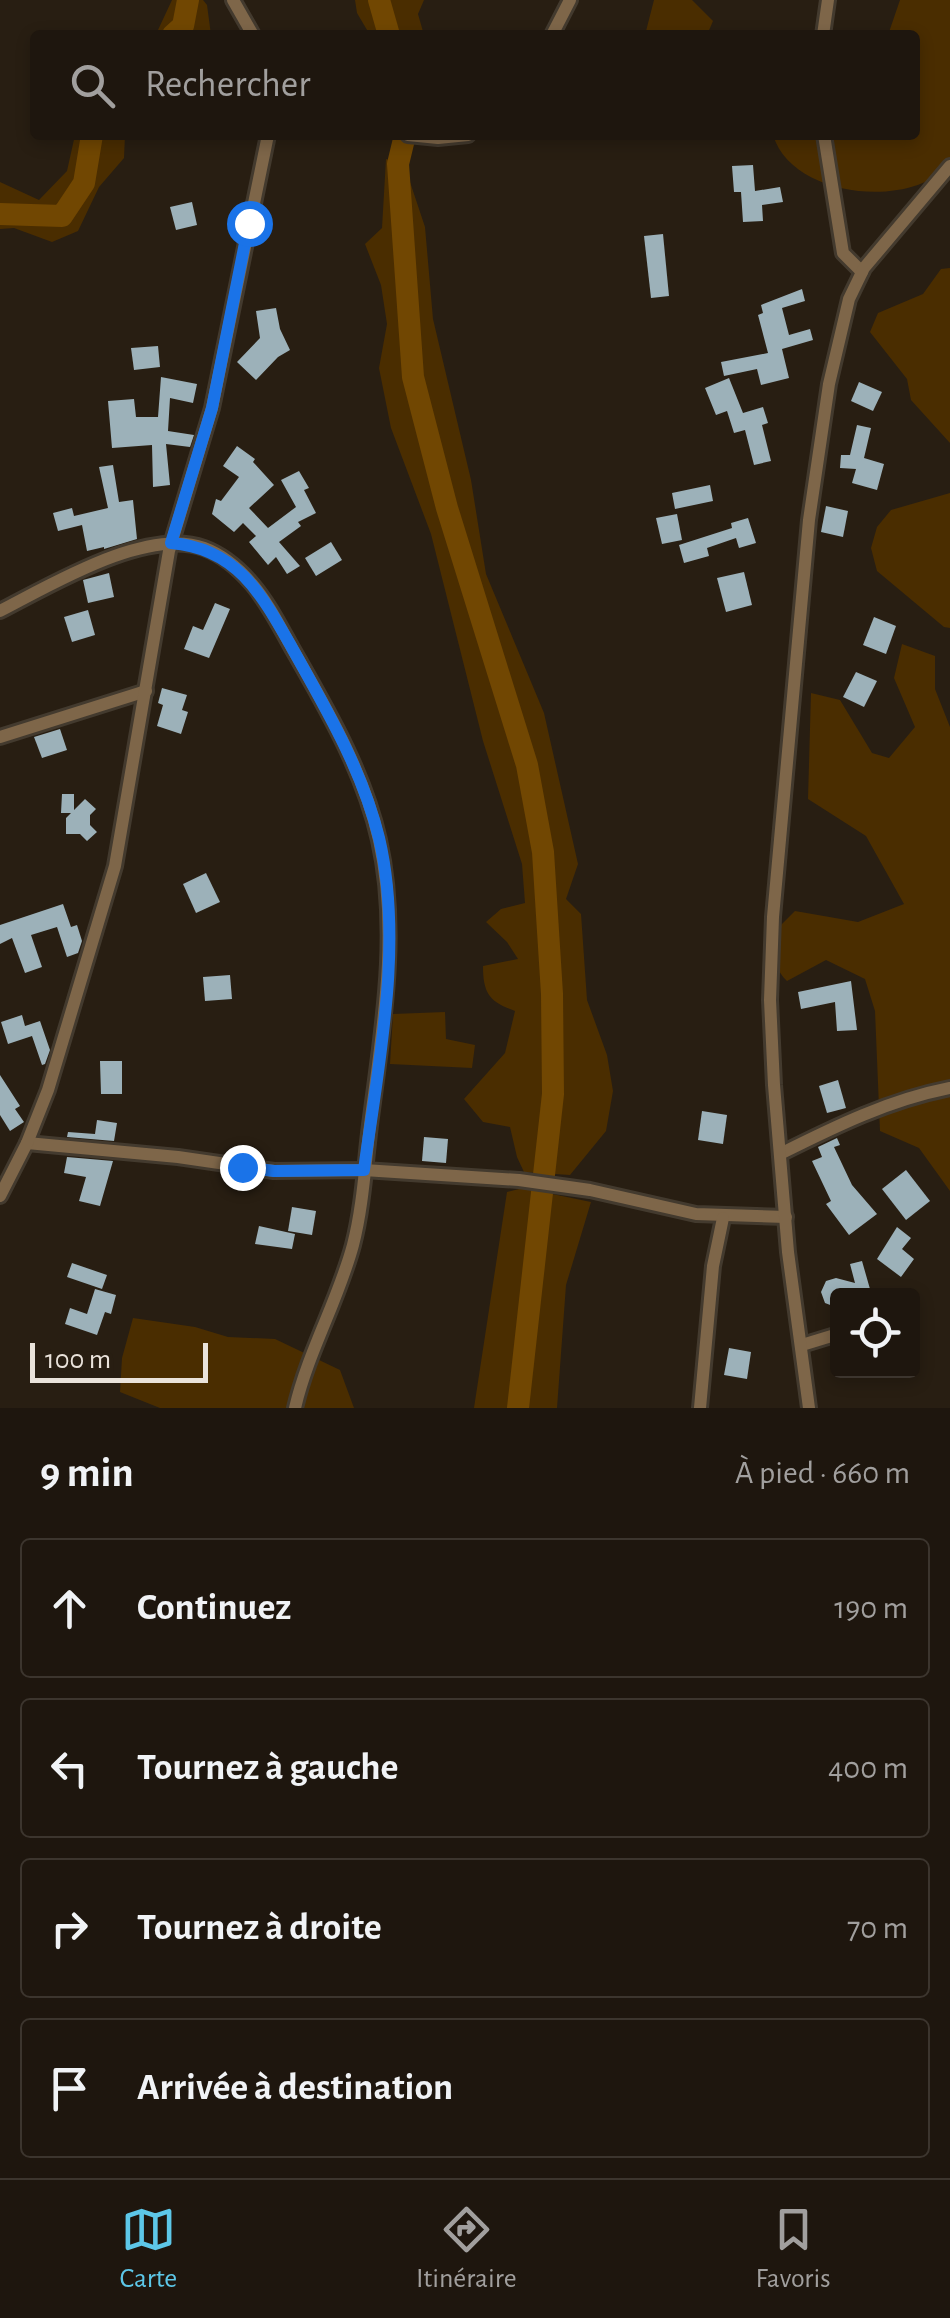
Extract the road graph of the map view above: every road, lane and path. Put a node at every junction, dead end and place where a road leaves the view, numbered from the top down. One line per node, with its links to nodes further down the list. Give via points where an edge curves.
1 (233, 0): 4 (street)
2 (570, 0): 5 (street)
3 (828, 0): 6 (street)
4 (250, 30)
5 (555, 30)
6 (824, 30)
7 (267, 140): 11 (street, via 212,408)
8 (825, 140): 10 (street, via 843,253)
9 (950, 166): 10 (street)
10 (862, 272): 17 (street, via 829,384 794,661 771,967)
11 (171, 543): 12 (street, via 94,563); 13 (street); 18 (street, via 216,554 268,604 337,728 380,840 388,961)
12 (0, 611)
13 (146, 691): 14 (street); 16 (street, via 115,866)
14 (0, 737)
15 (950, 1088): 17 (street, via 856,1116)
16 (27, 1143): 18 (street, via 274,1171); 19 (street)
17 (780, 1154): 20 (street)
18 (364, 1170): 21 (street, via 519,1180); 24 (street, via 352,1246)
19 (0, 1196)
20 (786, 1217): 21 (street); 23 (street)
21 (723, 1218): 25 (street)
22 (830, 1337): 23 (street)
23 (802, 1346): 26 (street)
24 (295, 1408)
25 (700, 1408)
26 (809, 1408)

